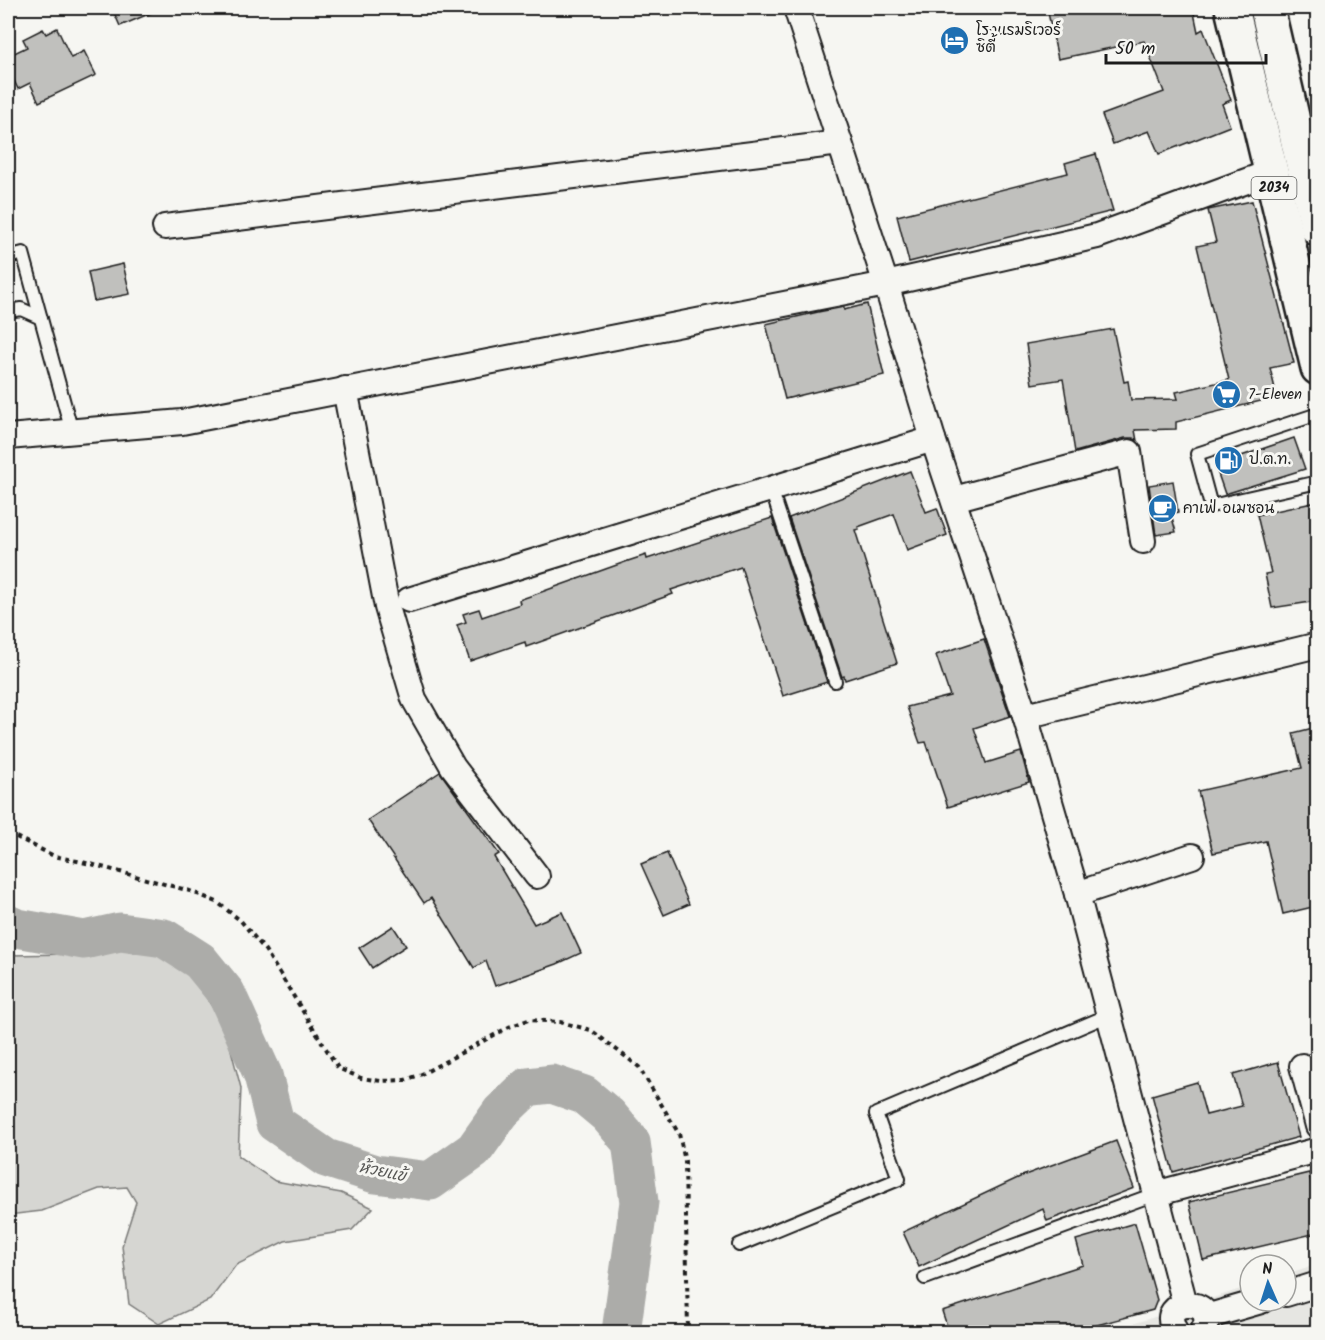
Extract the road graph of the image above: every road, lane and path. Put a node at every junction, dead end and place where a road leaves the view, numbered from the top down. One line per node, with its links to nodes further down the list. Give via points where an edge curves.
1 (796, 8): 4 (street)
2 (1232, 8): 6 (main road, 2034)
3 (1267, 8): 5 (main road, 2034)
4 (840, 143): 7 (street); 10 (street)
5 (1310, 158): 8 (main road, 2034)
6 (1271, 172): 10 (street, via 1097,236); 13 (main road, 2034)
7 (165, 227)
8 (1317, 229)
9 (8, 257): 12 (lane, via 23,253)
10 (886, 284): 14 (street); 18 (street)
11 (8, 311): 12 (lane, via 21,309)
12 (41, 318): 16 (lane)
13 (1317, 368)
14 (345, 389): 16 (street, via 182,422); 29 (street, via 387,607 414,699 453,767)
15 (1317, 414): 19 (lane, via 1197,454 1211,506)
16 (72, 432): 17 (street)
17 (8, 437)
18 (933, 439): 20 (street); 21 (street)
19 (1317, 482)
20 (771, 489): 23 (street); 25 (lane)
21 (954, 499): 22 (street, via 1129,452); 26 (street)
22 (1143, 541)
23 (409, 600)
24 (1317, 645): 26 (street)
25 (835, 681)
26 (1025, 716): 30 (street)
27 (8, 833): 44 (path, via 54,856 190,891 217,902 241,921 265,950 338,1068 361,1078 405,1080 528,1020 560,1022 591,1030 613,1046 639,1067 679,1134 685,1161)
28 (1192, 856): 30 (street)
29 (537, 876)
30 (1077, 894): 31 (street)
31 (1109, 1015): 35 (street); 36 (lane, via 876,1114 899,1179)
32 (1302, 1066): 33 (street)
33 (1317, 1126)
34 (1317, 1150): 35 (street)
35 (1155, 1194): 37 (lane); 40 (street)
36 (739, 1245)
37 (925, 1278)
38 (1317, 1284): 39 (street)
39 (1298, 1290)
40 (1185, 1304): 42 (street, via 1199,1307); 43 (street, via 1173,1313)
41 (1238, 1311): 42 (street)
42 (1204, 1325)
43 (1168, 1331)
44 (688, 1332)

